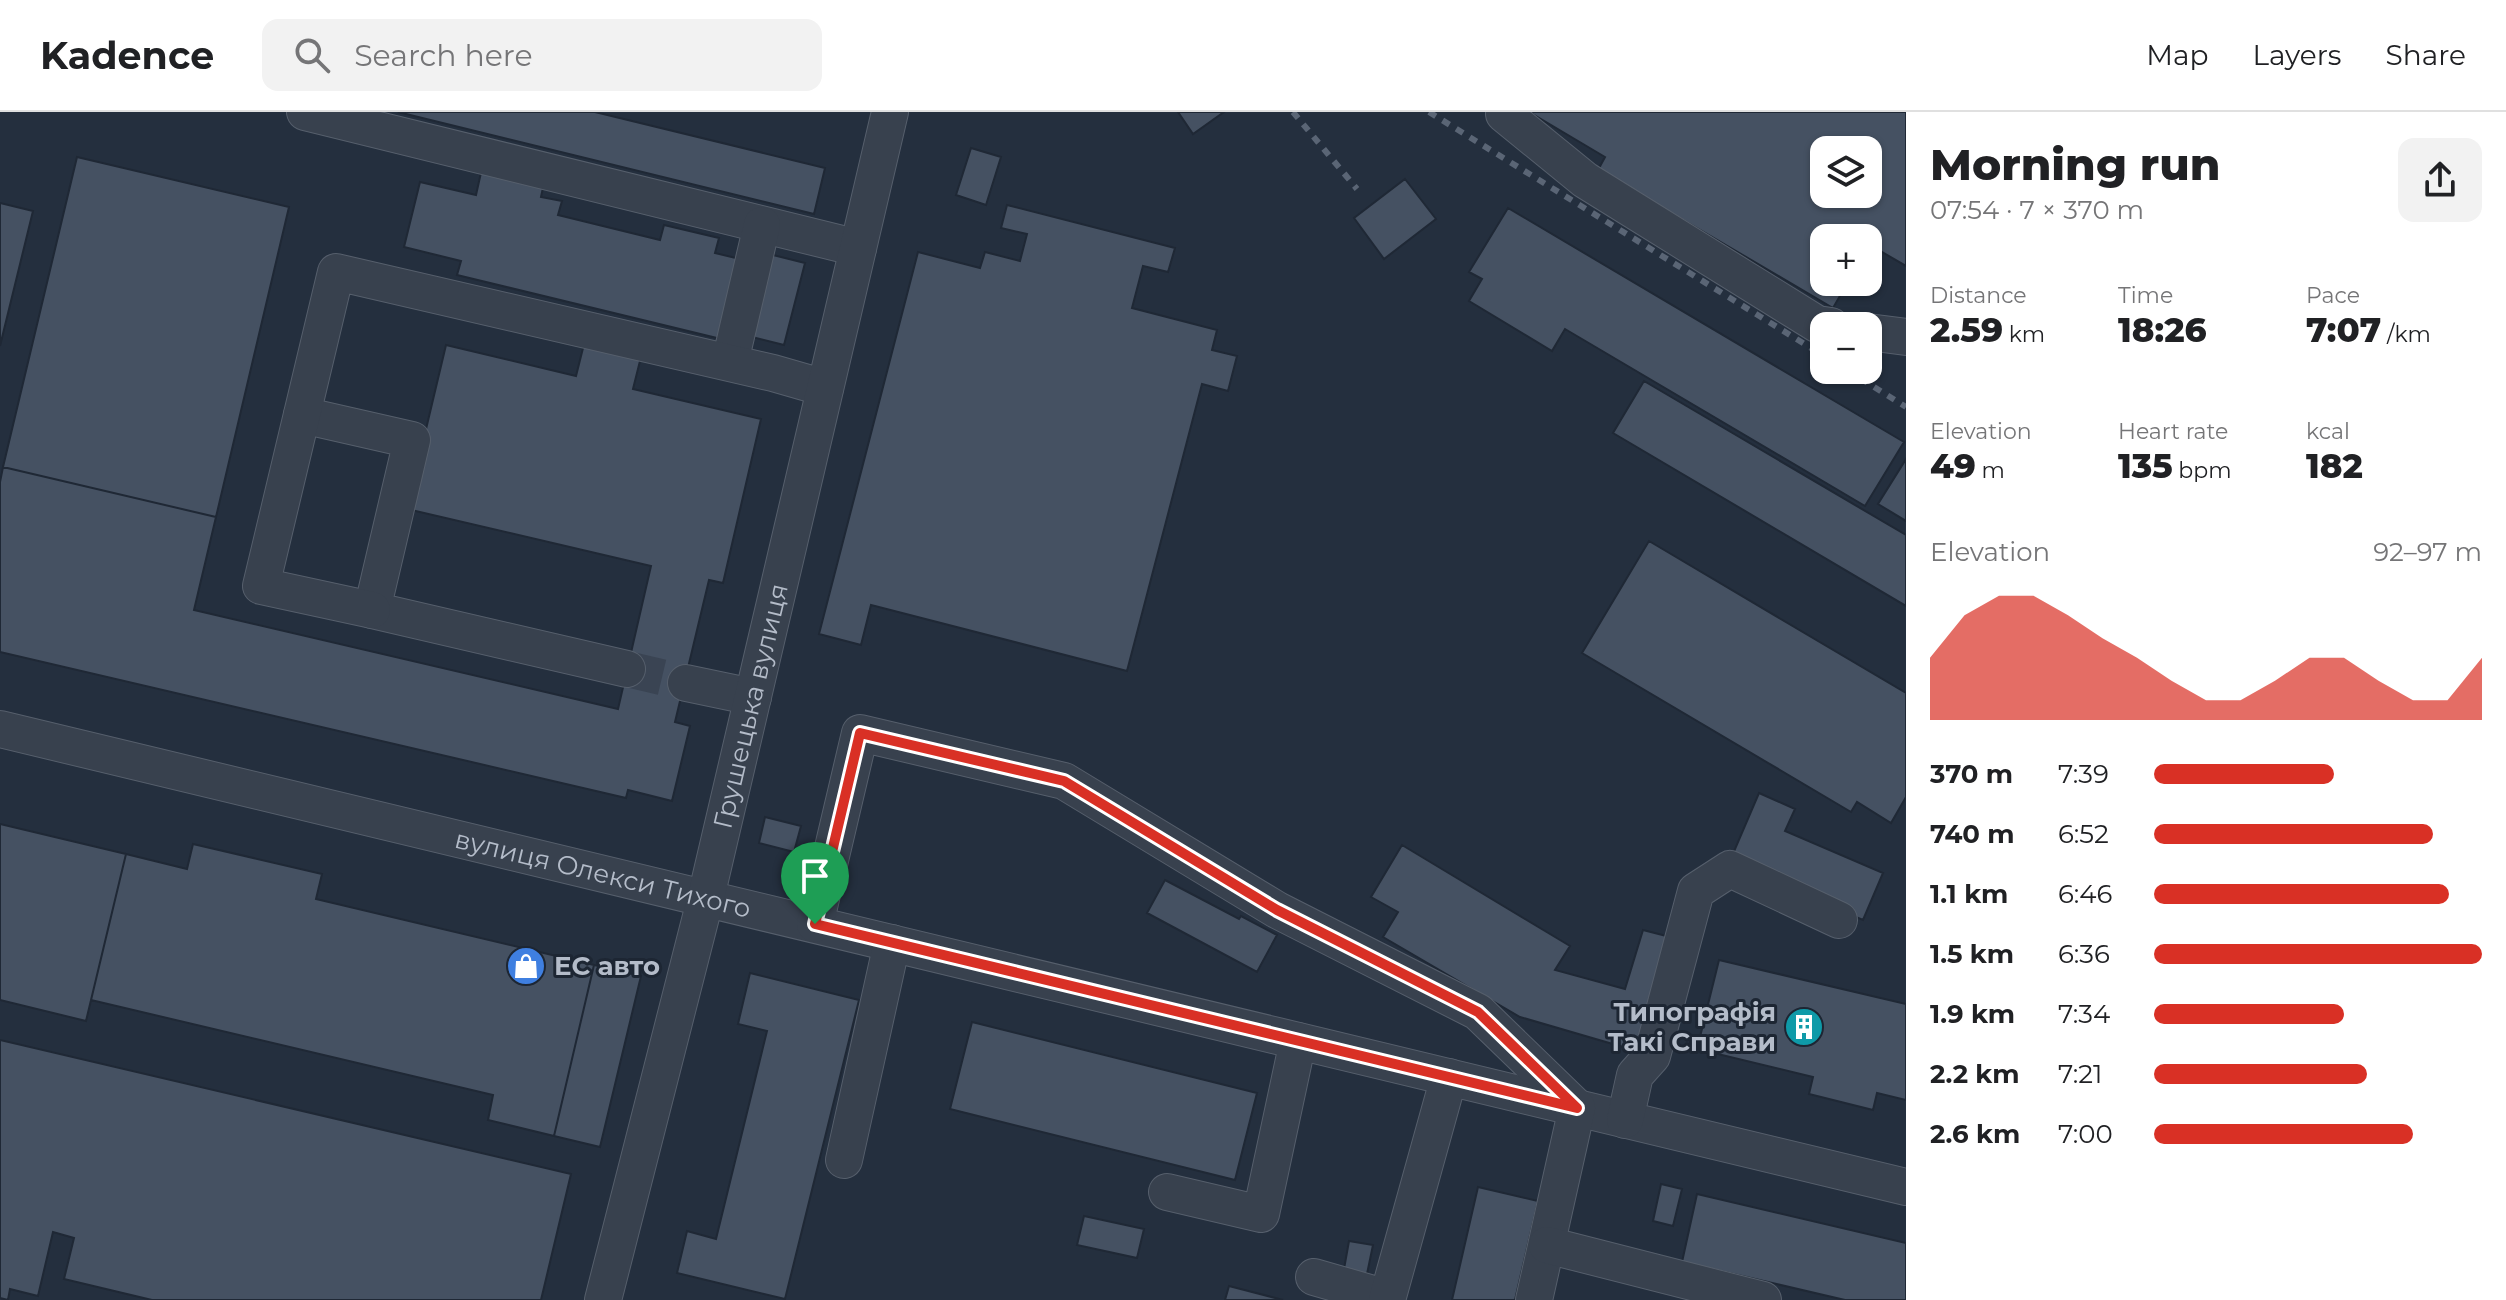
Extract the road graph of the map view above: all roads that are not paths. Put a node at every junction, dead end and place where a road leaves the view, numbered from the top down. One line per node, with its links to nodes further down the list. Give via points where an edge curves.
1 (305, 112): 4 (street)
2 (890, 112): 5 (street, Грушецька вулиця)
3 (1504, 114): 6 (street, via 1585,180)
4 (762, 225): 5 (street); 9 (street)
5 (858, 248): 10 (street, Грушецька вулиця)
6 (1810, 320)
7 (1882, 334): 8 (street)
8 (1906, 337)
9 (730, 362): 10 (street); 11 (street, via 336,272)
10 (825, 388): 15 (street, Грушецька вулиця)
11 (302, 415): 12 (street, via 412,440); 12 (street, via 261,586)
12 (372, 610): 13 (street)
13 (627, 669)
14 (686, 683): 15 (street)
15 (753, 697): 17 (street, Грушецька вулиця)
16 (0, 729): 17 (street, вулиця Олекси Тихого)
17 (706, 897): 19 (street, вулиця Олекси Тихого); 31 (street, Грушецька вулиця)
18 (1839, 920): 24 (street, via 1730,869 1696,891 1652,1056 1635,1075)
19 (815, 924): 20 (street, вулиця Олекси Тихого); 23 (street, via 860,733 1064,781 1277,910 1478,1012)
20 (892, 943): 21 (street, вулиця Олекси Тихого); 25 (street)
21 (1298, 1041): 22 (street, вулиця Олекси Тихого); 27 (street, via 1261,1214)
22 (1449, 1077): 23 (street, вулиця Олекси Тихого); 30 (street)
23 (1577, 1108): 24 (street, вулиця Олекси Тихого); 28 (street)
24 (1625, 1120): 26 (street, вулиця Олекси Тихого)
25 (844, 1160)
26 (1906, 1187)
27 (1167, 1192)
28 (1547, 1245): 32 (street); 33 (street)
29 (1314, 1277): 30 (street)
30 (1387, 1299)
31 (603, 1300)
32 (1534, 1300)
33 (1763, 1300)

